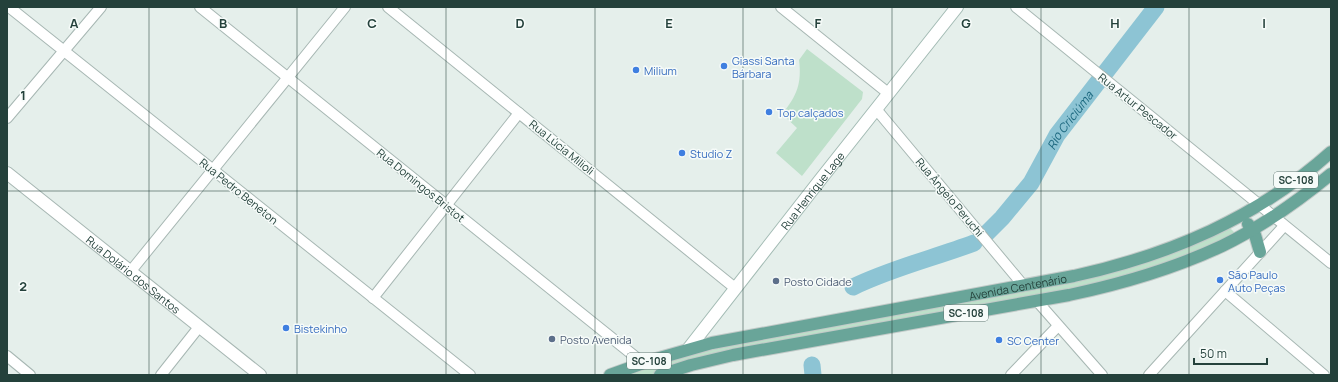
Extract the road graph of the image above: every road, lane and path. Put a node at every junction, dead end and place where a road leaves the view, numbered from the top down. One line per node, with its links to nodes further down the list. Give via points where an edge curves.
1 (9, 7): 9 (street, Rua Pedro Beneton)
2 (101, 7): 9 (street)
3 (200, 7): 10 (street, Rua Domingos Bristot)
4 (345, 7): 10 (street)
5 (388, 7): 13 (street, Rua Lúcia Milioli)
6 (781, 7): 11 (street)
7 (957, 7): 11 (main road, Rua Henrique Lage)
8 (1016, 7): 20 (street, Rua Artur Pescador)
9 (64, 51): 14 (street); 16 (street, Rua Pedro Beneton)
10 (287, 77): 16 (street); 19 (street, Rua Domingos Bristot)
11 (888, 93): 12 (main road, Rua Henrique Lage)
12 (876, 109): 28 (street, Rua Ângelo Peruchi); 29 (main road, Rua Henrique Lage)
13 (520, 113): 19 (street); 29 (street, Rua Lúcia Milioli)
14 (7, 118)
15 (1331, 152): 20 (main road, Avenida Centenário / SC-108)
16 (212, 169): 27 (street); 31 (street, Rua Pedro Beneton)
17 (7, 173): 27 (main road, Rua Dolário dos Santos)
18 (1331, 174): 21 (main road, Avenida Centenário / SC-108)
19 (446, 205): 31 (street); 37 (street, Rua Domingos Bristot)
20 (1260, 205): 21 (street, Rua Artur Pescador); 22 (main road, Avenida Centenário / SC-108)
21 (1273, 216): 23 (street, Rua Artur Pescador); 24 (main road, Avenida Centenário / SC-108)
22 (1238, 218): 24 (main road); 28 (main road, Avenida Centenário / SC-108, via 1168,250 1089,273)
23 (1284, 226): 25 (street); 26 (street, Rua Artur Pescador)
24 (1252, 229): 25 (main road); 32 (main road, Avenida Centenário / SC-108, via 1222,246 1168,268 1099,288)
25 (1260, 252): 30 (street)
26 (1331, 264)
27 (130, 272): 34 (main road, Rua Dolário dos Santos)
28 (1023, 285): 35 (main road, Avenida Centenário / SC-108)
29 (735, 288): 35 (main road, Rua Henrique Lage)
30 (1225, 291): 47 (street); 48 (street)
31 (373, 298): 42 (street, Rua Pedro Beneton)
32 (1037, 301): 33 (street); 38 (main road, Avenida Centenário / SC-108, via 747,352)
33 (1058, 326): 45 (street); 46 (street)
34 (199, 327): 40 (street); 41 (main road, Rua Dolário dos Santos)
35 (689, 348): 37 (main road, Avenida Centenário / SC-108); 38 (main road, Rua Henrique Lage)
36 (7, 356): 39 (street)
37 (643, 363): 43 (main road, Avenida Centenário / SC-108)
38 (670, 373): 44 (main road, Avenida Centenário / SC-108)
39 (30, 375)
40 (161, 375)
41 (260, 375)
42 (470, 375)
43 (610, 375)
44 (660, 375)
45 (1011, 375)
46 (1102, 375)
47 (1148, 375)
48 (1324, 375)

